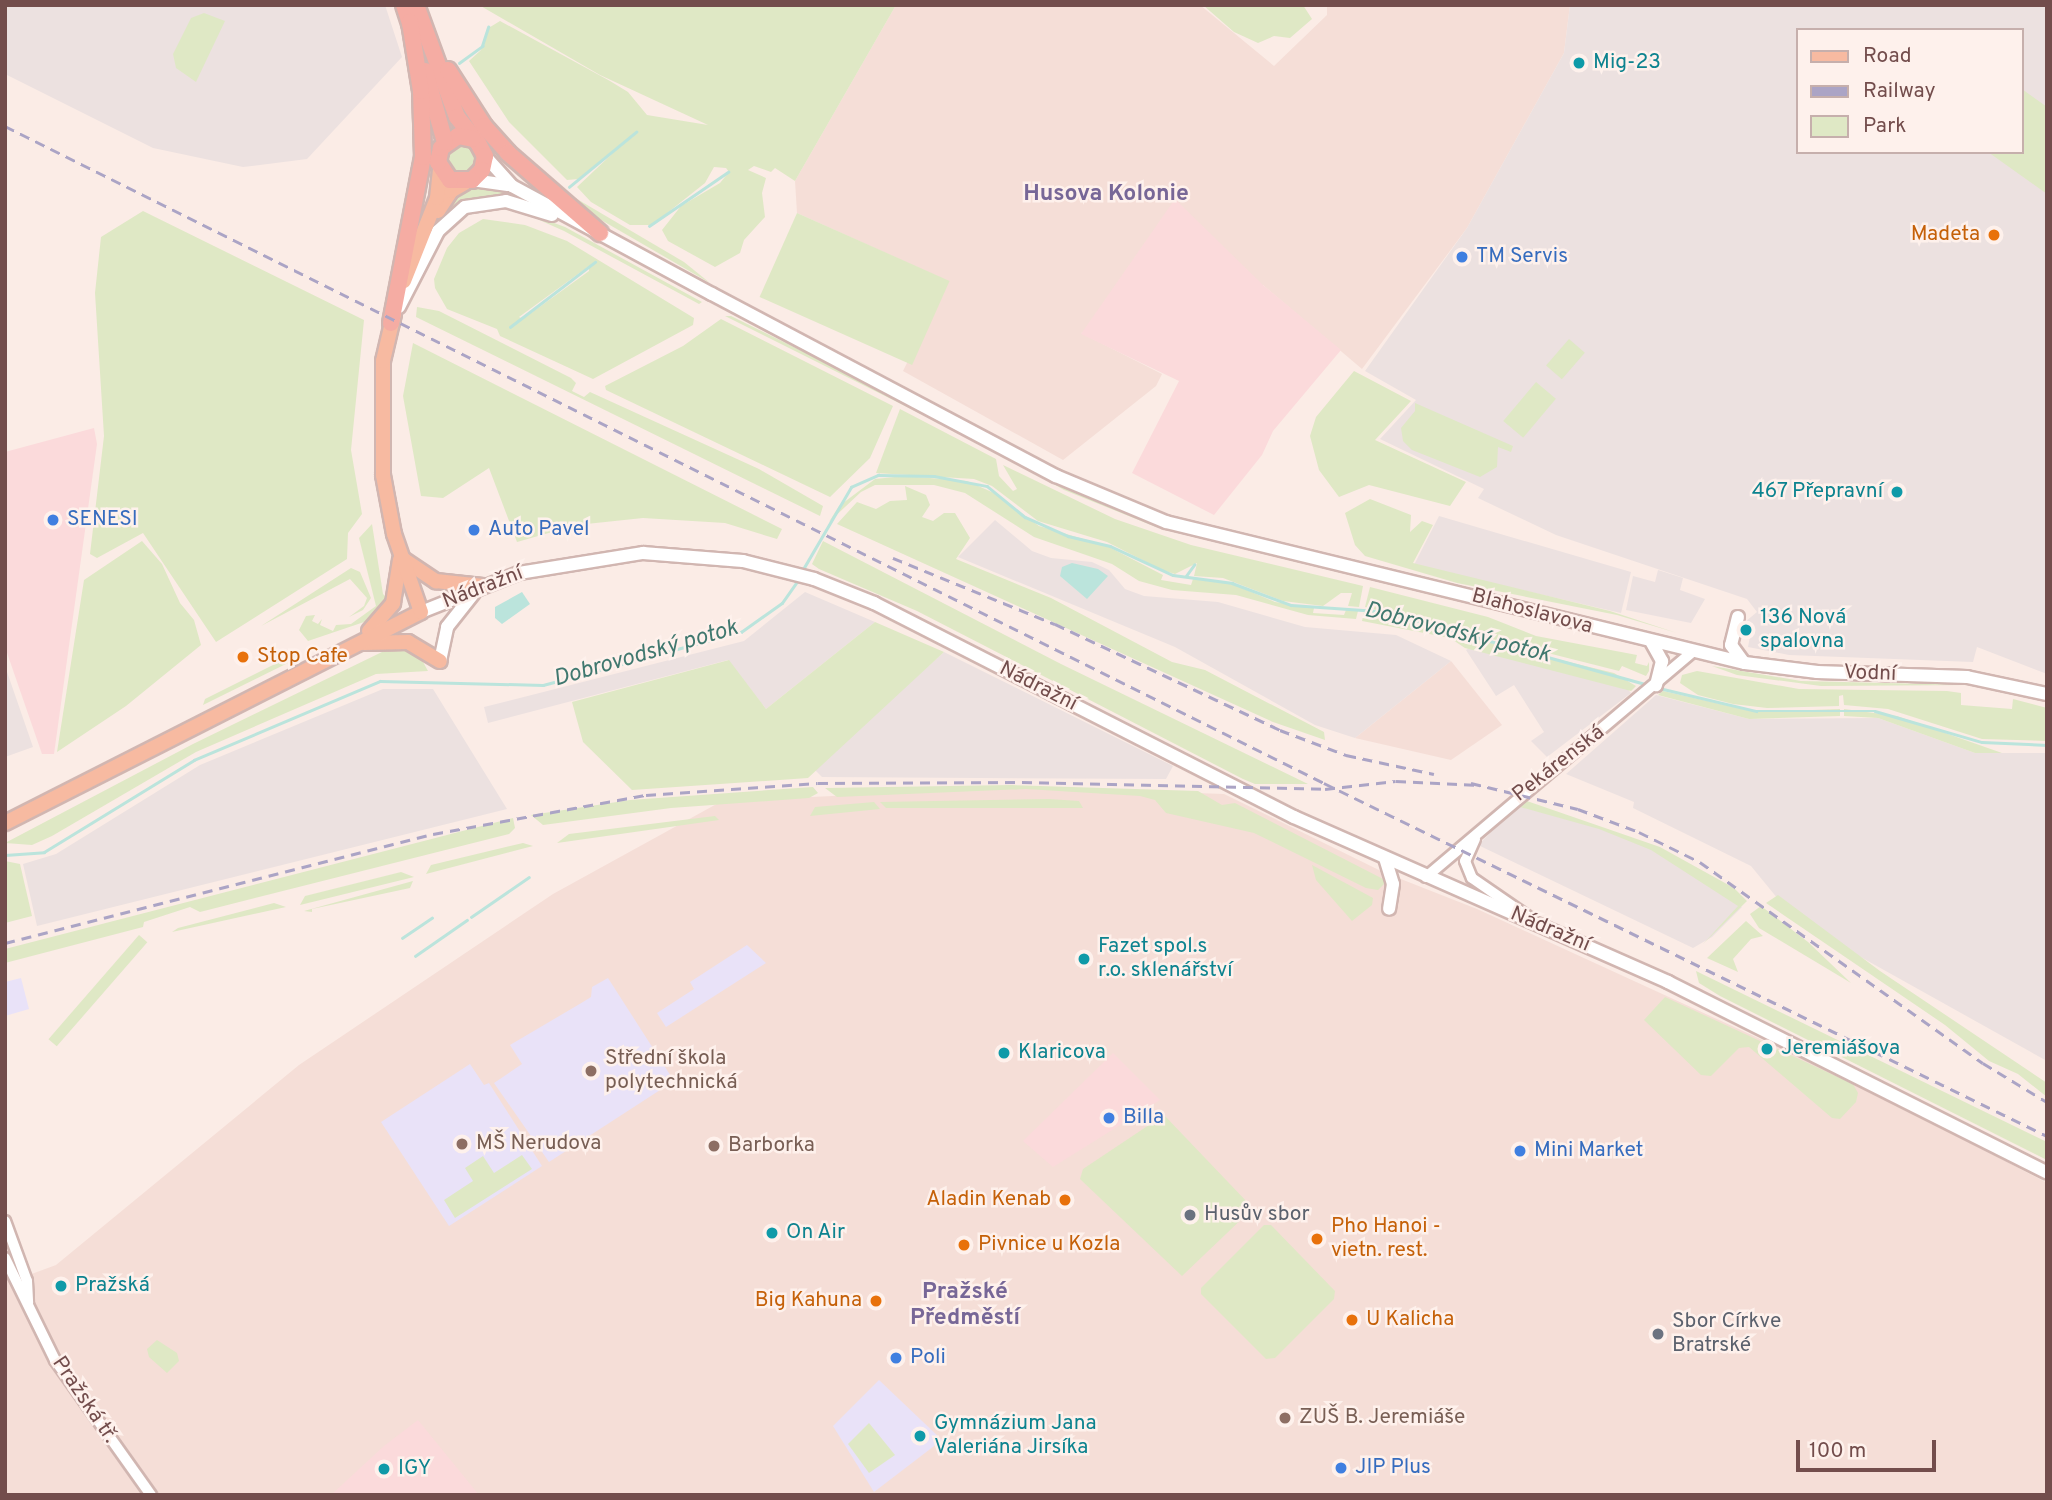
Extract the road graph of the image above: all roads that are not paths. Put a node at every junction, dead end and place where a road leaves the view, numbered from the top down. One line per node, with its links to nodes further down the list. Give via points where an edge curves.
1 (404, 5): 2 (highway)
2 (415, 14): 3 (highway, via 457,117); 4 (highway); 9 (highway, via 484,126 523,169); 11 (highway, via 423,158)
3 (472, 139): 4 (highway, via 458,136); 5 (highway)
4 (445, 142): 6 (highway, via 438,155)
5 (485, 156): 7 (highway, via 482,170); 8 (main road)
6 (440, 169): 7 (highway, via 450,180); 10 (main road, via 437,198)
7 (468, 182): 8 (main road); 10 (main road, via 447,195)
8 (512, 186): 9 (main road)
9 (600, 233): 11 (main road, via 506,201 464,207 429,244); 16 (main road, Blahoslavova, via 1098,495 1166,522)
10 (421, 239): 11 (main road)
11 (391, 323): 12 (main road, via 381,397 387,503)
12 (400, 555): 13 (main road, via 436,581); 14 (main road); 17 (main road, via 390,609)
13 (483, 586): 14 (main road, Nádražní); 19 (main road, via 446,626); 25 (main road, Nádražní, via 562,563 643,553 692,554 814,579 874,603 1231,786)
14 (421, 612): 17 (main road, Nádražní)
15 (1738, 617): 20 (main road, via 1731,646)
16 (1652, 643): 18 (main road, Blahoslavova); 21 (main road, via 1661,655)
17 (352, 645): 19 (main road, via 408,642); 23 (main road, Nádražní)
18 (1693, 652): 20 (main road, Vodní); 21 (street, Pekárenská)
19 (440, 661)
20 (1745, 663): 22 (main road, Vodní, via 1816,672 1967,677)
21 (1657, 682): 24 (street, Pekárenská)
22 (2047, 694)
23 (5, 823)
24 (1485, 825): 26 (street, Pekárenská); 28 (street, via 1466,853 1467,870)
25 (1385, 858): 26 (main road, Nádražní); 27 (main road, via 1393,884)
26 (1426, 877): 28 (main road, Nádražní)
27 (1389, 909)
28 (1545, 928): 29 (main road, Nádražní, via 1764,1028)
29 (2047, 1173)
30 (5, 1221): 32 (street, Pražská tř., via 27,1282)
31 (5, 1258): 32 (street, Pražská tř., via 15,1286)
32 (28, 1303): 33 (street, Pražská tř., via 68,1380)
33 (152, 1494)

